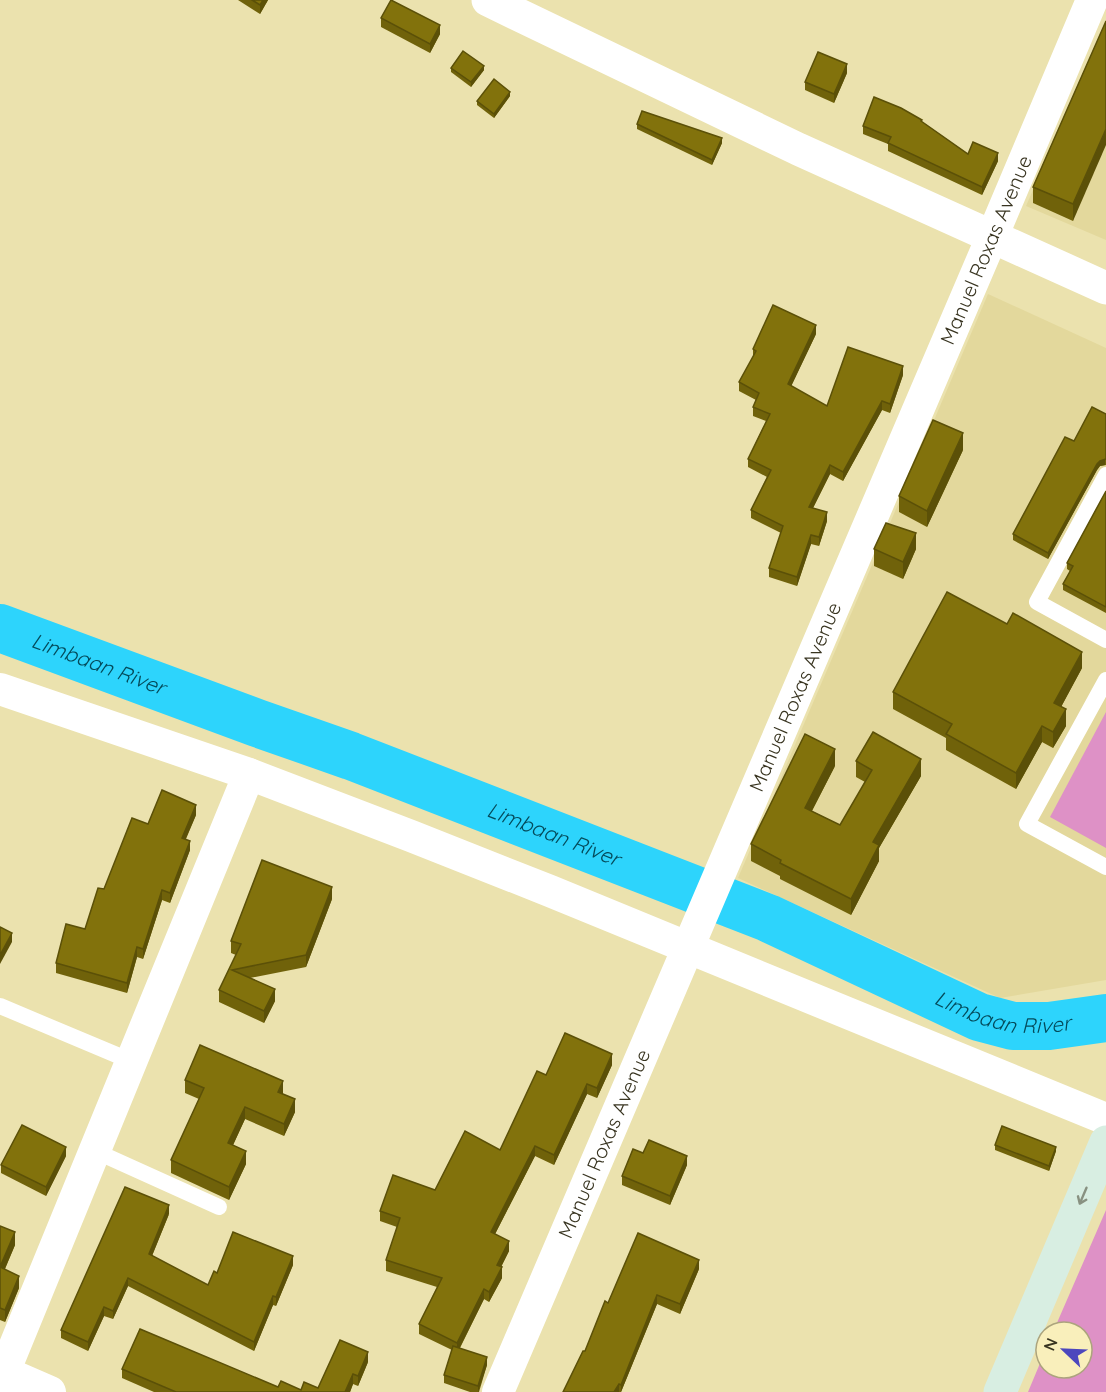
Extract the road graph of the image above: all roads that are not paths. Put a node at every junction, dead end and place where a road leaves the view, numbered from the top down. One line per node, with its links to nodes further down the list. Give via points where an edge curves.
1 (488, 0): 3 (street)
2 (1092, 0): 3 (street, Manuel Roxas Avenue)
3 (992, 237): 4 (street); 11 (street, Manuel Roxas Avenue)
4 (1106, 288)
5 (1106, 475): 6 (lane, via 1037,602)
6 (1106, 640)
7 (1106, 680): 10 (lane, via 1027,824)
8 (0, 689): 9 (street)
9 (249, 774): 11 (street); 13 (street)
10 (1106, 867)
11 (689, 948): 14 (street); 20 (street, Manuel Roxas Avenue)
12 (0, 1006): 13 (lane)
13 (132, 1061): 16 (street)
14 (1106, 1119)
15 (1106, 1142): 21 (main road, one-way to 21)
16 (95, 1151): 17 (lane); 18 (street)
17 (219, 1207)
18 (2, 1377): 19 (street)
19 (50, 1392)
20 (498, 1392)
21 (1000, 1392)

